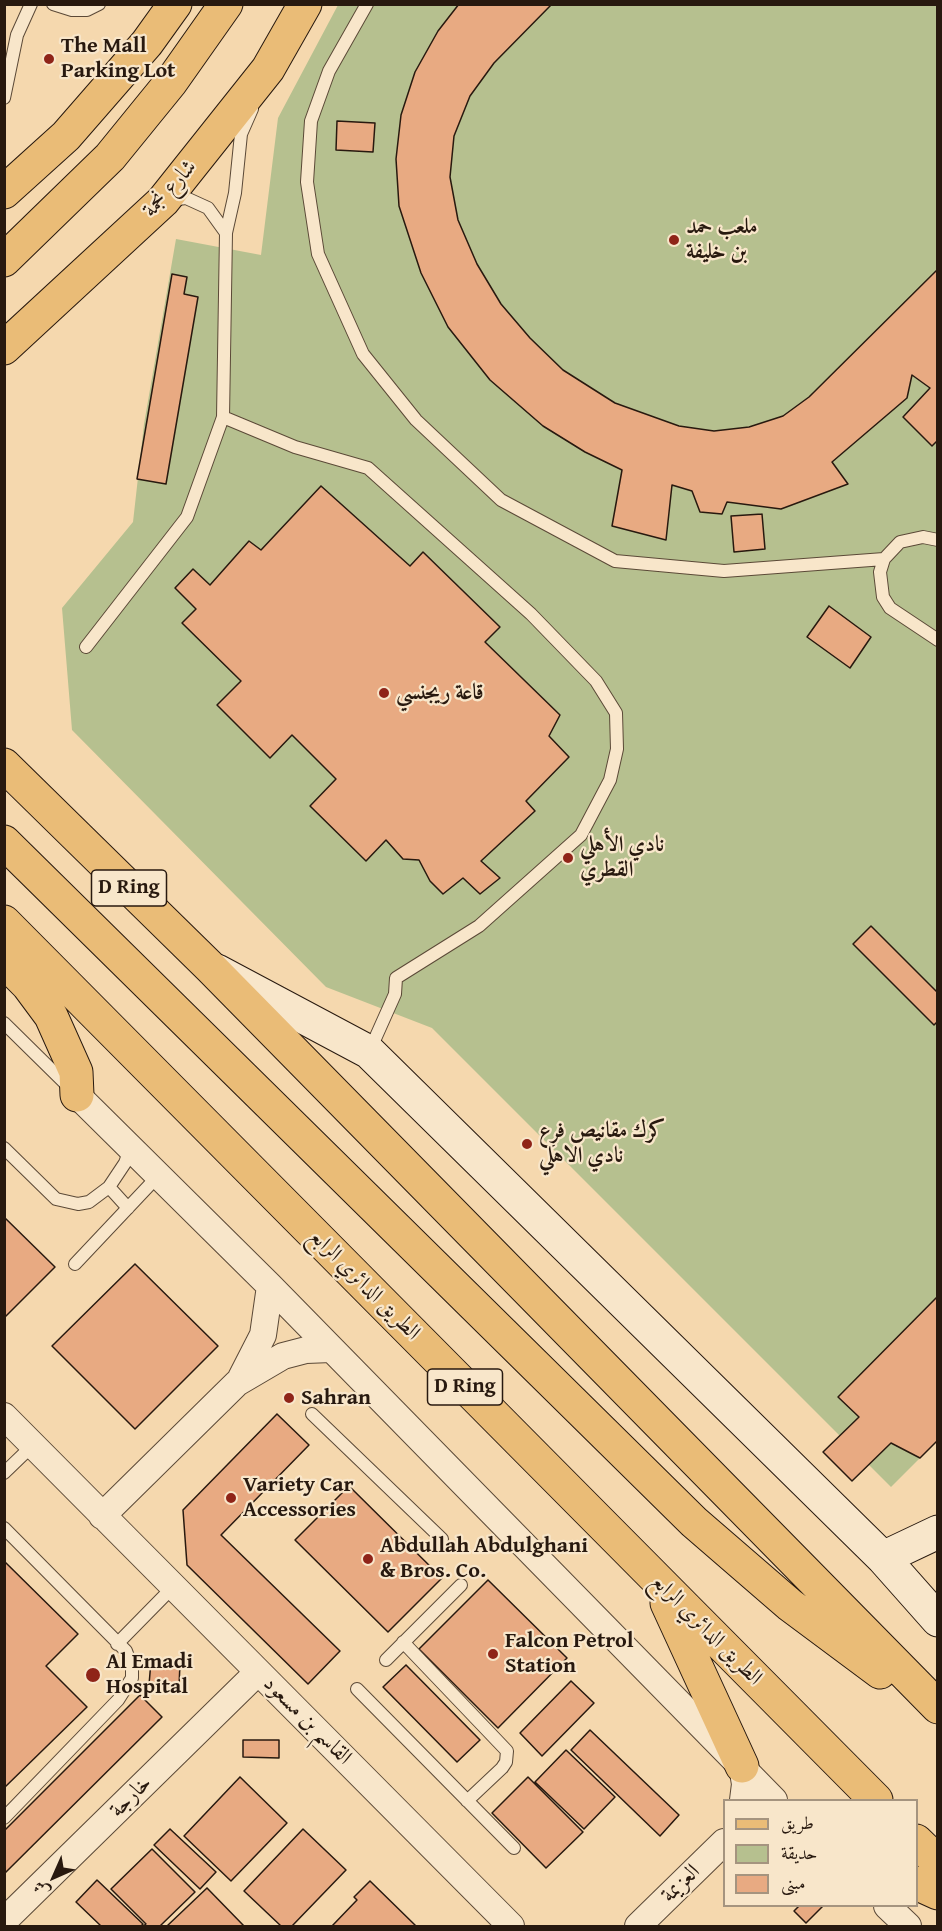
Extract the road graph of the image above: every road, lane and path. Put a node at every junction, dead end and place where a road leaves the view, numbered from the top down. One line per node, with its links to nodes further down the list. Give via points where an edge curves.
1 (31, 4): 9 (lane, via 17,35)
2 (54, 4): 3 (lane, via 72,10 87,10)
3 (99, 4)
4 (175, 4): 10 (main road, via 147,43 66,136)
5 (226, 4): 13 (main road, via 110,158)
6 (305, 4): 8 (main road, شارع نجمة)
7 (367, 4): 17 (lane, via 329,71 311,122 307,182 318,254 363,354 416,420 501,500 615,561 724,571)
8 (268, 69): 11 (main road, شارع نجمة); 12 (lane, via 242,134)
9 (4, 98)
10 (4, 192)
11 (163, 201): 12 (lane, via 186,198 208,208); 14 (main road, شارع نجمة)
12 (226, 233): 15 (lane)
13 (4, 260)
14 (4, 348)
15 (223, 417): 19 (lane, via 187,518); 26 (lane, via 295,447 368,468 531,614 596,681 616,713 617,749 610,780 581,835 479,926 396,978 395,994)
16 (938, 540): 17 (lane, via 911,538 900,542)
17 (884, 559): 18 (lane, via 880,572 883,597 901,616)
18 (938, 640)
19 (86, 647)
20 (4, 765): 24 (main road, D Ring)
21 (4, 842): 56 (main road, via 694,1522 790,1605)
22 (4, 922): 46 (main road, الطريق الدائري الرابع / D Ring)
23 (4, 961): 27 (main road, via 51,1016 76,1072)
24 (210, 967): 26 (street); 55 (main road, D Ring)
25 (4, 1023): 27 (lane)
26 (369, 1052): 45 (street)
27 (76, 1095): 29 (street)
28 (4, 1148): 31 (lane, via 56,1199 66,1203 89,1202)
29 (130, 1149): 30 (street); 31 (lane)
30 (158, 1176): 32 (lane); 34 (street)
31 (109, 1187): 32 (lane)
32 (128, 1208): 33 (lane)
33 (75, 1264)
34 (270, 1286): 35 (street); 36 (street, via 263,1335)
35 (331, 1349): 36 (street, via 283,1356); 57 (street)
36 (237, 1383): 41 (street)
37 (312, 1414): 44 (lane)
38 (4, 1416): 39 (street, القاسم بن مسعود)
39 (33, 1445): 40 (lane); 41 (street, القاسم بن مسعود)
40 (4, 1473)
41 (102, 1516): 48 (street, القاسم بن مسعود)
42 (4, 1527): 51 (lane)
43 (938, 1532): 45 (street)
44 (442, 1539)
45 (883, 1558): 49 (street)
46 (658, 1582): 57 (main road); 60 (main road, الطريق الدائري الرابع / D Ring)
47 (461, 1584): 50 (lane)
48 (172, 1587): 51 (lane); 53 (street, القاسم بن مسعود)
49 (938, 1620)
50 (403, 1642): 52 (lane); 61 (lane, via 507,1750 502,1768)
51 (117, 1644): 62 (lane, via 126,1651 132,1678 117,1700)
52 (386, 1660)
53 (258, 1672): 70 (street, خارجة); 71 (street, القاسم بن مسعود)
54 (357, 1689): 61 (lane)
55 (938, 1707)
56 (938, 1713)
57 (742, 1766): 58 (street); 59 (street)
58 (743, 1799)
59 (773, 1799)
60 (875, 1799)
61 (467, 1801): 65 (lane)
62 (4, 1818)
63 (723, 1843): 72 (street, العزيمة)
64 (918, 1843): 66 (main road)
65 (514, 1848)
66 (938, 1862)
67 (918, 1884): 68 (main road)
68 (938, 1893)
69 (889, 1907): 73 (street)
70 (4, 1921)
71 (512, 1926)
72 (638, 1926)
73 (908, 1926)

